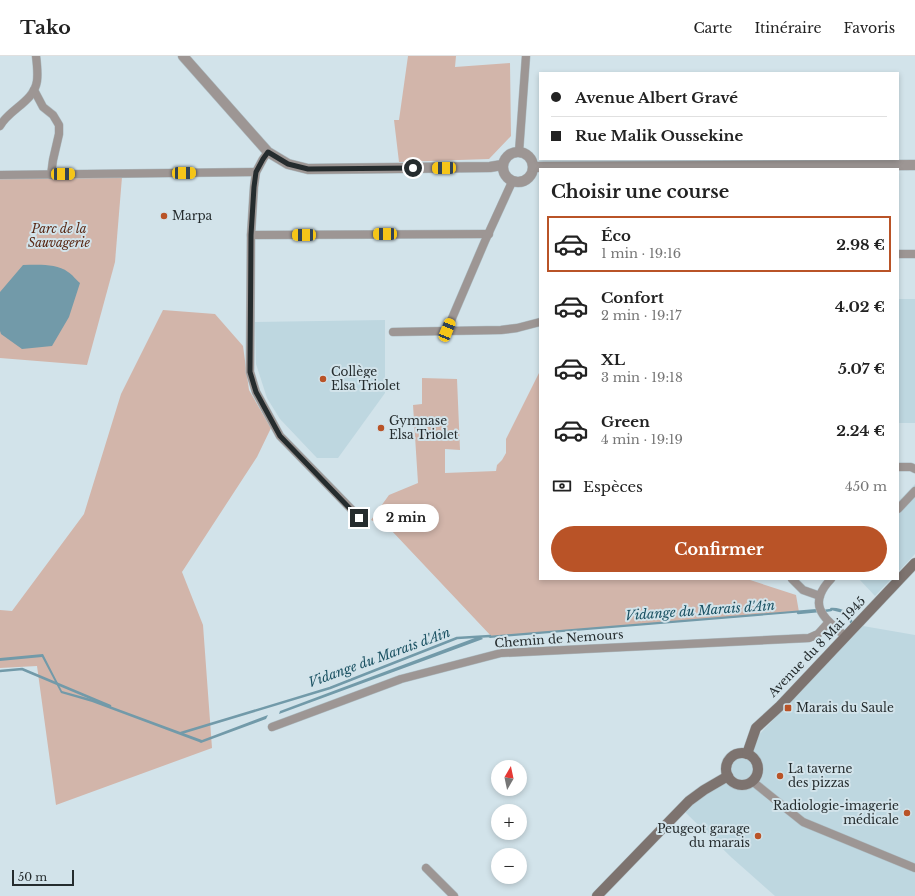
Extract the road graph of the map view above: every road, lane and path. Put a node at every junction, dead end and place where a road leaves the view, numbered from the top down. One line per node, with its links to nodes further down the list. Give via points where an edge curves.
1 (36, 56): 4 (street, via 37,82)
2 (183, 56): 6 (street)
3 (526, 56): 7 (street)
4 (34, 90): 5 (street); 15 (street, via 43,107 53,115 59,125)
5 (0, 126)
6 (268, 152): 9 (street, via 288,164 308,169); 13 (street)
7 (519, 152): 9 (street, via 506,157); 10 (street, via 528,155)
8 (915, 165): 12 (street)
9 (502, 166): 16 (street, via 504,175)
10 (533, 167): 11 (street); 16 (street, via 526,180)
11 (670, 168): 12 (street)
12 (779, 168)
13 (256, 172): 15 (street); 18 (street)
14 (0, 174): 15 (street)
15 (51, 175)
16 (512, 182): 17 (street)
17 (489, 234): 18 (street); 22 (street)
18 (251, 235): 28 (street, via 250,372 256,392 280,436)
19 (899, 254): 20 (street)
20 (915, 254)
21 (539, 322): 22 (street, via 500,330)
22 (447, 330): 23 (street)
23 (393, 332)
24 (899, 467): 25 (street)
25 (915, 469)
26 (915, 491): 27 (street)
27 (899, 508)
28 (359, 518)
29 (915, 563): 33 (main road, Avenue du 8 Mai 1945)
30 (793, 580): 34 (street, via 803,590)
31 (830, 580): 34 (street, via 822,588)
32 (899, 580): 36 (main road, Avenue du 8 Mai 1945)
33 (899, 580)
34 (820, 596): 35 (street, via 821,611)
35 (829, 622): 36 (street); 37 (street, Chemin de Nemours, via 818,634 809,638 501,653 401,679)
36 (845, 636): 38 (main road, Avenue du 8 Mai 1945, via 756,728)
37 (272, 727)
38 (748, 754): 39 (main road, via 738,754 730,759 726,767); 40 (main road, via 757,764 757,773)
39 (728, 776): 40 (main road, via 739,784 748,784); 44 (main road, via 689,801)
40 (752, 781): 42 (street, via 803,822)
41 (426, 868): 43 (street)
42 (915, 868)
43 (454, 896)
44 (597, 896)

